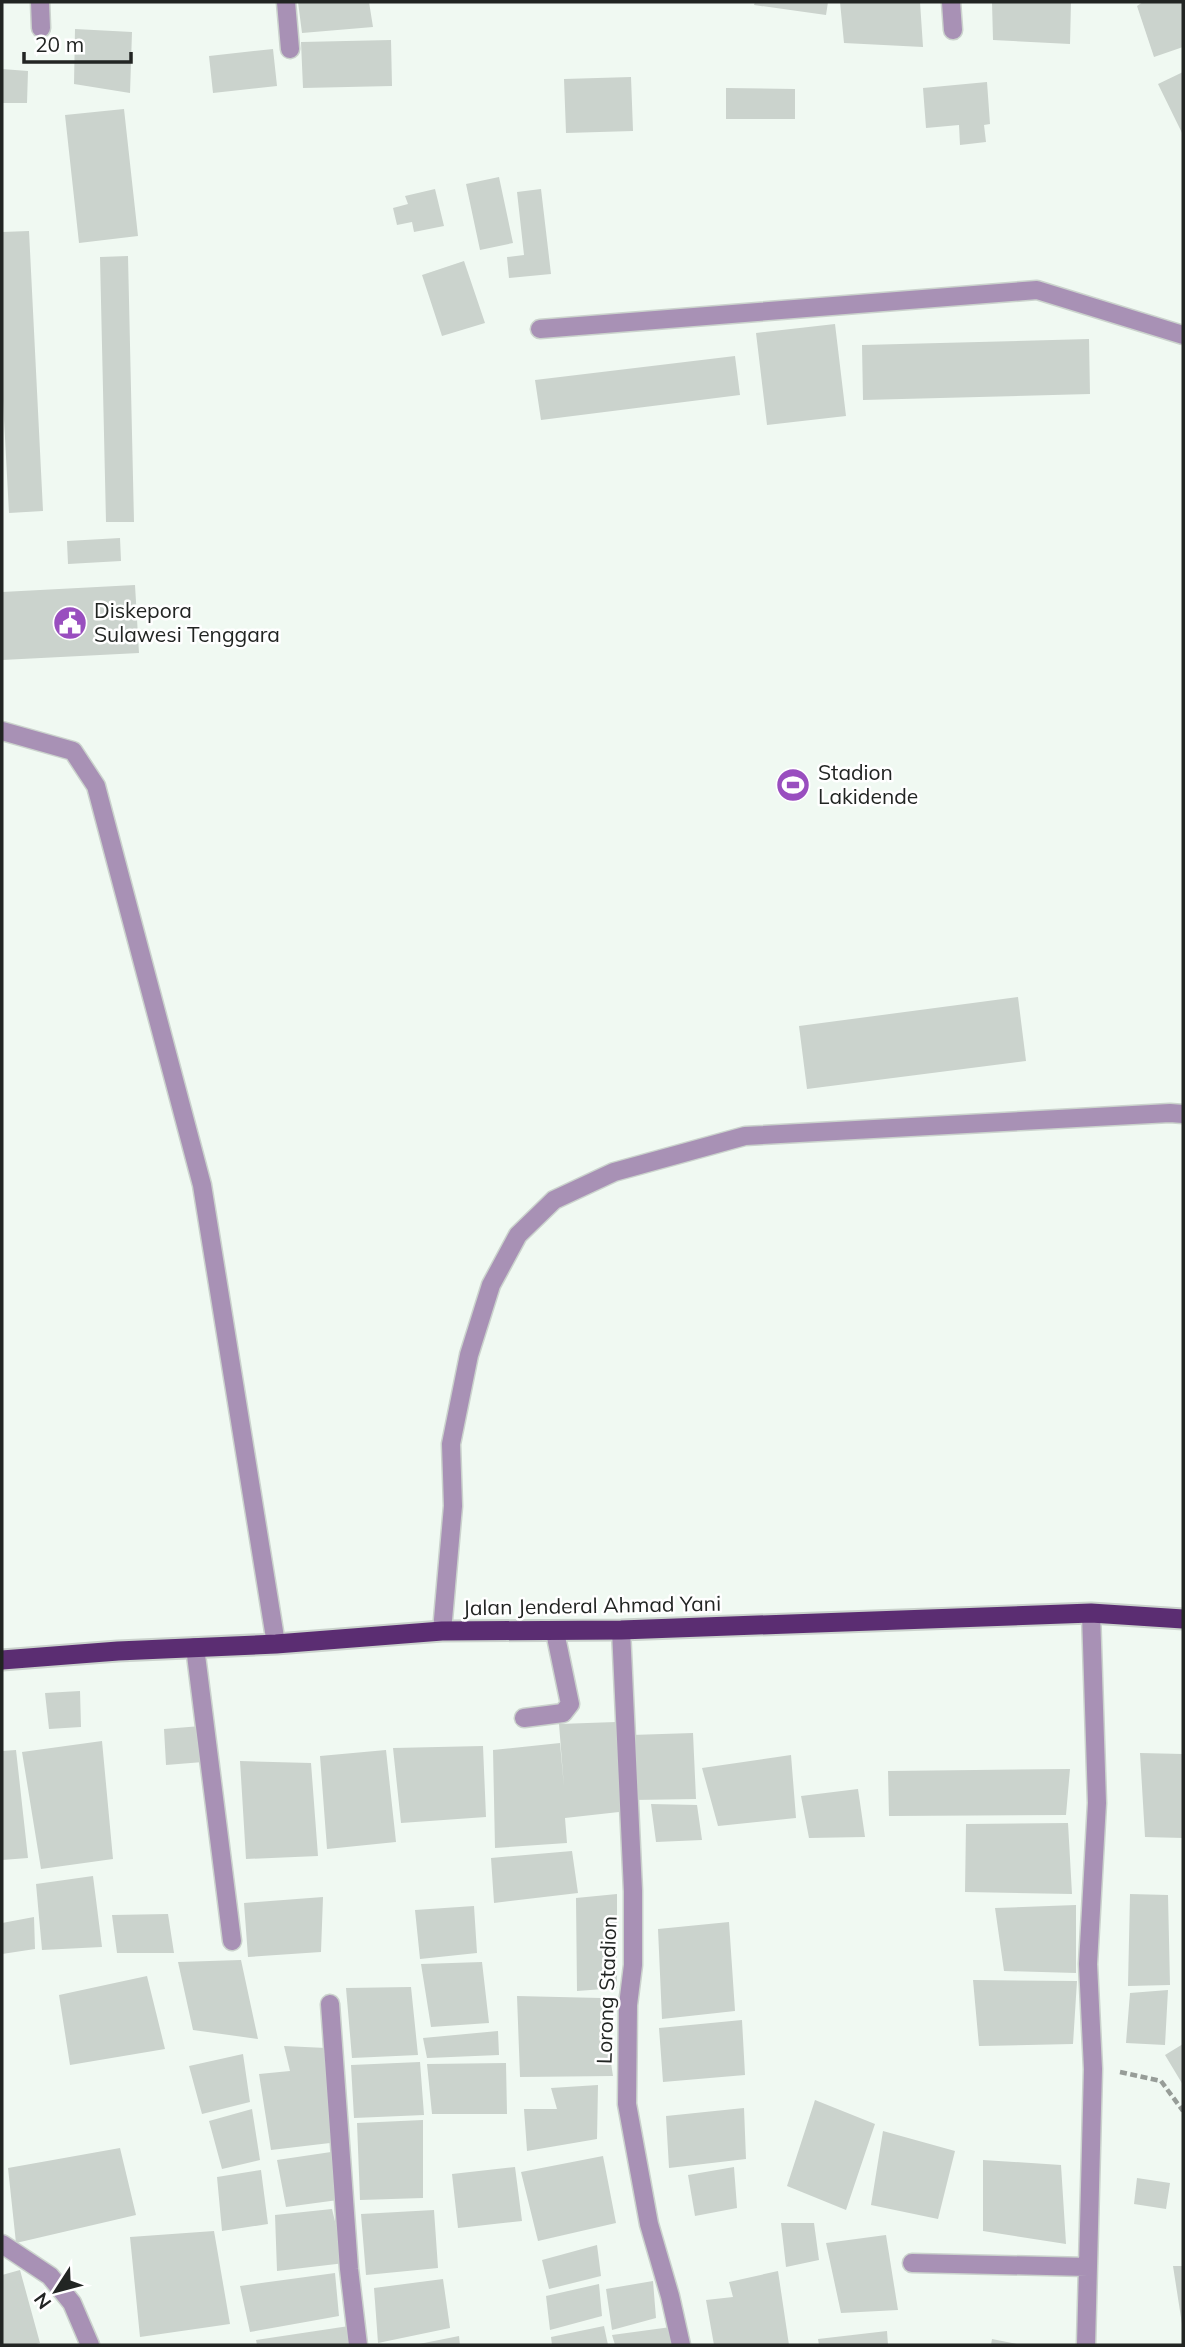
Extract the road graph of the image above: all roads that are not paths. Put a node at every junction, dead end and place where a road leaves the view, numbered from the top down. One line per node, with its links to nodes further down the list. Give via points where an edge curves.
1 (40, 2): 4 (street)
2 (286, 2): 6 (street)
3 (951, 2): 5 (street)
4 (41, 28)
5 (953, 30)
6 (290, 49)
7 (540, 329): 8 (street, via 1037,290)
8 (1183, 335)
9 (2, 731): 16 (street, via 73,751 96,786 202,1185)
10 (1183, 1114): 14 (street, via 745,1136 614,1172 554,1200 519,1235 491,1285 469,1355 451,1444 453,1506)
11 (1091, 1613): 12 (highway, Jalan Jenderal Ahmad Yani); 13 (highway, Jalan Jenderal Ahmad Yani); 24 (street, via 1097,1803 1088,1964 1093,2068)
12 (1183, 1619)
13 (621, 1630): 15 (highway, Jalan Jenderal Ahmad Yani); 27 (street, Lorong Stadion, via 633,1903 627,2104 649,2224)
14 (442, 1631): 15 (highway, Jalan Jenderal Ahmad Yani); 16 (highway, Jalan Jenderal Ahmad Yani)
15 (555, 1632): 19 (street, via 570,1704 564,1713)
16 (276, 1644): 17 (highway, Jalan Jenderal Ahmad Yani)
17 (195, 1647): 18 (highway, Jalan Jenderal Ahmad Yani); 20 (street)
18 (2, 1660)
19 (524, 1718)
20 (232, 1941)
21 (330, 2004): 26 (street)
22 (2, 2244): 25 (street, via 50,2276 72,2303)
23 (912, 2263): 24 (street)
24 (1088, 2267): 28 (street)
25 (90, 2345)
26 (358, 2345)
27 (681, 2345)
28 (1086, 2345)

